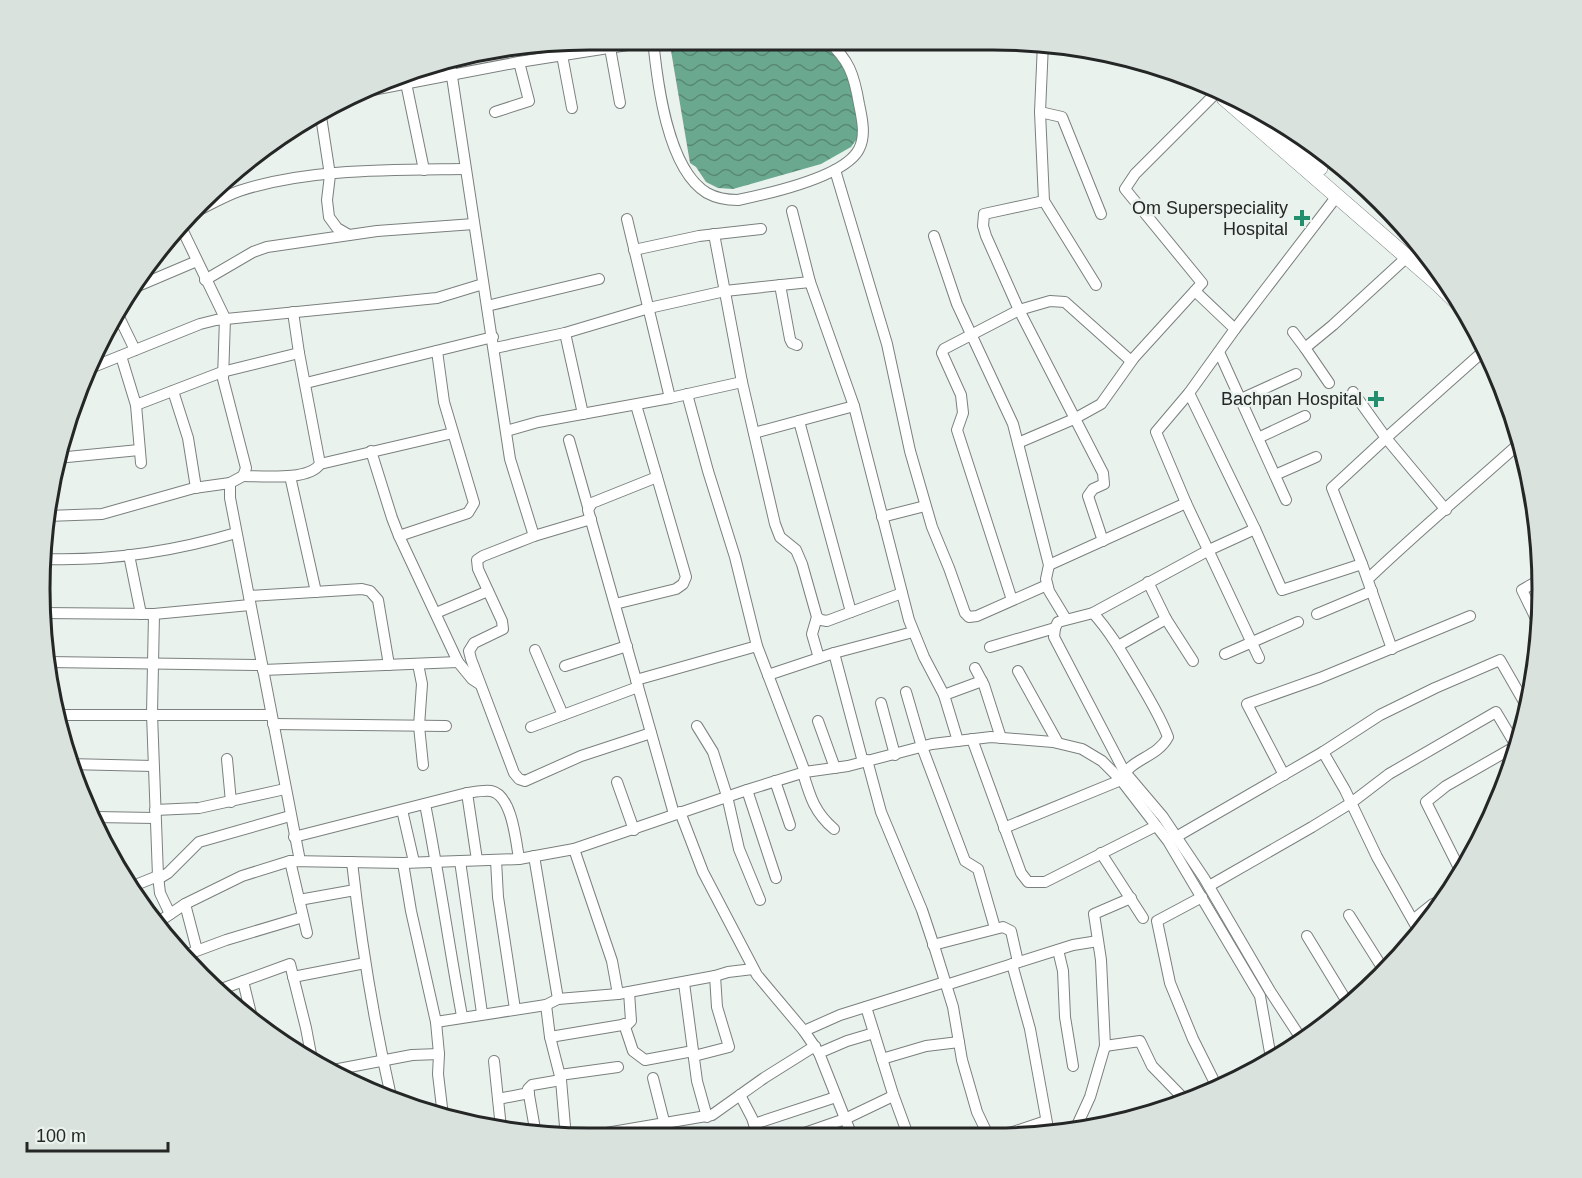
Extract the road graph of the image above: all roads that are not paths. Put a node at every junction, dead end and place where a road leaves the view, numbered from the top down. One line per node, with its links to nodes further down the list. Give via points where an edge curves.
1 (596, 50): 6 (street)
2 (610, 50): 13 (street)
3 (654, 50): 22 (street, via 675,151 683,167 707,193 738,200)
4 (839, 50): 22 (street, via 855,80 863,136 852,158)
5 (1043, 52): 17 (street)
6 (562, 55): 7 (street); 15 (street)
7 (519, 62): 9 (street); 16 (street, via 529,100)
8 (451, 67): 9 (street)
9 (453, 74): 10 (street); 20 (street)
10 (406, 83): 11 (street); 21 (street)
11 (400, 84)
12 (1212, 97): 49 (street, via 1135,174 1125,189 1202,283)
13 (620, 103)
14 (1232, 105): 24 (street)
15 (572, 108)
16 (495, 112)
17 (1040, 112): 25 (street); 28 (street, via 1062,117)
18 (322, 121): 23 (street)
19 (1283, 134): 36 (street)
20 (465, 169): 21 (street); 30 (street)
21 (424, 170): 23 (street)
22 (835, 170): 111 (street, via 887,344)
23 (330, 175): 26 (street, via 254,187); 34 (street, via 329,217)
24 (1337, 196): 38 (street); 56 (street)
25 (1044, 201): 46 (street); 52 (street, via 984,214 986,236)
26 (214, 202)
27 (792, 211): 42 (street)
28 (1101, 214)
29 (627, 219): 37 (street)
30 (474, 224): 34 (street); 44 (street)
31 (761, 229): 33 (street)
32 (184, 232): 39 (street)
33 (714, 234): 37 (street); 48 (street)
34 (349, 235): 41 (street, via 267,247)
35 (934, 236): 59 (street)
36 (1411, 248)
37 (634, 250): 51 (street)
38 (1407, 257): 47 (street); 62 (street)
39 (197, 261): 41 (street); 43 (street)
40 (599, 279): 50 (street)
41 (205, 280): 54 (street)
42 (810, 282): 45 (street); 84 (street)
43 (144, 283)
44 (483, 284): 50 (street); 53 (street, via 437,298)
45 (780, 285): 48 (street); 61 (street, via 790,339)
46 (1096, 285)
47 (1442, 289)
48 (725, 291): 51 (street); 73 (street)
49 (1195, 291): 56 (street); 69 (street)
50 (487, 306): 60 (street)
51 (649, 308): 58 (street); 80 (street)
52 (1019, 310): 59 (street); 69 (street, via 1050,301 1065,302); 87 (street)
53 (293, 312): 54 (street); 66 (street)
54 (225, 318): 63 (street); 71 (street)
55 (121, 321): 63 (street)
56 (1235, 329): 65 (street)
57 (1293, 332): 62 (street)
58 (565, 333): 60 (street); 85 (street)
59 (971, 334): 95 (street); 136 (street, via 942,353 961,395 963,413 957,430)
60 (494, 343): 64 (street); 89 (street)
61 (797, 345)
62 (1305, 348): 75 (street)
63 (135, 350): 68 (street)
64 (437, 351): 74 (street); 90 (street)
65 (1218, 352): 78 (street); 81 (street)
66 (299, 353): 71 (street); 74 (street)
67 (1479, 355): 93 (street)
68 (120, 356): 70 (street); 82 (street)
69 (1133, 359): 87 (street, via 1101,404)
70 (99, 365)
71 (222, 372): 76 (street); 104 (street, via 244,455)
72 (1296, 374): 81 (street)
73 (742, 382): 79 (street); 91 (street)
74 (306, 383): 102 (street)
75 (1329, 383)
76 (173, 391): 82 (street); 108 (street, via 188,438)
77 (1353, 392): 93 (street)
78 (1189, 393): 110 (street, via 1156,432); 117 (street)
79 (687, 394): 80 (street); 155 (street)
80 (670, 398): 83 (street)
81 (1241, 399): 92 (street)
82 (136, 405): 97 (street)
83 (636, 405): 85 (street); 106 (street)
84 (854, 406): 88 (street); 115 (street)
85 (583, 414): 89 (street)
86 (1305, 416): 92 (street)
87 (1074, 419): 95 (street); 121 (street, via 1103,473 1104,484 1088,496)
88 (799, 421): 91 (street); 139 (street)
89 (506, 431): 120 (street, via 510,459)
90 (453, 433): 98 (street); 119 (street, via 473,498 471,509)
91 (754, 433): 146 (street, via 775,524 780,537 796,550)
92 (1258, 438): 103 (street)
93 (1386, 438): 113 (street); 125 (street, via 1332,488)
94 (569, 440): 112 (street)
95 (1018, 442): 126 (street)
96 (1514, 448): 113 (street)
97 (140, 450): 99 (street); 101 (street)
98 (371, 451): 102 (street); 119 (street)
99 (66, 457)
100 (1316, 457): 103 (street)
101 (141, 463)
102 (320, 464): 105 (street, via 310,472)
103 (1275, 475): 109 (street)
104 (243, 476): 105 (street); 107 (street)
105 (290, 476): 133 (street)
106 (657, 477): 112 (street); 137 (street, via 686,577 684,584)
107 (230, 483): 108 (street); 118 (street)
108 (196, 488): 114 (street, via 102,514)
109 (1286, 500)
110 (1186, 503): 121 (street); 122 (street)
111 (925, 506): 115 (street); 136 (street, via 965,613 977,616)
112 (588, 507): 116 (street)
113 (1446, 510): 127 (street)
114 (55, 516)
115 (882, 516): 134 (street)
116 (591, 519): 120 (street); 137 (street)
117 (1255, 529): 122 (street); 125 (street, via 1281,590)
118 (236, 532): 123 (street, via 177,549); 135 (street)
119 (399, 536): 142 (street)
120 (534, 536): 131 (street, via 477,560)
121 (1103, 541): 126 (street)
122 (1209, 550): 128 (street); 153 (street)
123 (129, 555): 124 (street); 143 (street)
124 (51, 559)
125 (1362, 564): 127 (street)
126 (1048, 565): 130 (street)
127 (1368, 579): 132 (street)
128 (1148, 582): 140 (street); 149 (street)
129 (1532, 584): 138 (street, via 1522,590)
130 (1047, 585): 136 (street); 148 (street)
131 (488, 591): 142 (street); 176 (street, via 503,629 470,647)
132 (1372, 591): 145 (street); 158 (street)
133 (316, 592): 135 (street); 169 (street, via 362,589 375,595)
134 (902, 593): 139 (street); 152 (street)
135 (249, 600): 144 (street); 171 (street)
136 (1012, 600)
137 (615, 604): 154 (street)
138 (1531, 609)
139 (851, 612): 146 (street, via 827,621)
140 (1093, 612): 148 (street); 156 (street)
141 (51, 613): 143 (street)
142 (436, 613): 166 (street)
143 (141, 614): 144 (street)
144 (154, 614): 167 (street)
145 (1317, 614)
146 (817, 616): 162 (street, via 812,634)
147 (1470, 616): 158 (street)
148 (1066, 619): 151 (street)
149 (1166, 619): 156 (street); 164 (street)
150 (1298, 622): 153 (street)
151 (1055, 628): 157 (street); 209 (street, via 1060,651 1100,723)
152 (914, 632): 160 (street); 179 (street)
153 (1252, 643): 161 (street); 163 (street)
154 (627, 646): 170 (street); 177 (street)
155 (757, 646): 174 (street); 177 (street)
156 (1118, 646): 209 (street, via 1168,736 1163,746)
157 (990, 647)
158 (1392, 649): 208 (street, via 1247,704)
159 (534, 650): 184 (street)
160 (834, 653): 162 (street); 202 (street)
161 (1225, 654)
162 (819, 658): 174 (street)
163 (1259, 658)
164 (1193, 661)
165 (55, 662): 167 (street)
166 (458, 662): 168 (street); 176 (street)
167 (153, 663): 171 (street); 182 (street)
168 (418, 664): 169 (street); 187 (street, via 422,684)
169 (389, 665): 171 (street)
170 (565, 666)
171 (262, 668): 185 (street)
172 (975, 668): 175 (street)
173 (1018, 671): 196 (street)
174 (768, 675): 207 (street)
175 (982, 681): 179 (street); 192 (street)
176 (479, 683): 191 (street, via 519,779)
177 (637, 684): 184 (street); 191 (street)
178 (906, 692): 197 (street)
179 (944, 694): 195 (street)
180 (1521, 697): 198 (street, via 1500,660 1380,715)
181 (881, 703): 200 (street)
182 (152, 714): 183 (street); 185 (street); 205 (street)
183 (65, 715)
184 (563, 715): 190 (street)
185 (272, 720): 187 (street); 212 (street)
186 (818, 721): 206 (street)
187 (419, 726): 188 (street); 204 (street)
188 (446, 726)
189 (697, 726): 215 (street, via 713,752)
190 (531, 727)
191 (651, 733): 220 (street)
192 (1001, 738): 194 (street); 196 (street)
193 (1511, 738): 217 (street, via 1496,712 1389,774)
194 (972, 739): 195 (street); 226 (street)
195 (958, 741): 197 (street)
196 (1058, 743): 209 (street, via 1082,749)
197 (922, 747): 200 (street); 261 (street, via 966,864 978,869)
198 (1323, 752): 208 (street); 217 (street)
199 (1507, 754): 242 (street, via 1446,786 1426,802)
200 (895, 755): 202 (street)
201 (227, 759): 216 (street)
202 (865, 761): 206 (street); 265 (street)
203 (79, 764): 205 (street)
204 (423, 765)
205 (153, 766): 221 (street)
206 (835, 768): 207 (street)
207 (804, 773): 210 (street); 227 (street, via 821,818)
208 (1284, 775): 230 (street)
209 (1122, 776): 225 (street); 226 (street); 230 (street, via 1163,817)
210 (775, 781): 213 (street); 224 (street)
211 (616, 782): 228 (street)
212 (285, 789): 216 (street); 222 (street)
213 (747, 790): 215 (street); 244 (street)
214 (467, 793): 218 (street); 234 (street, via 491,791 502,798 513,820); 235 (street)
215 (727, 796): 220 (street); 251 (street, via 739,849)
216 (231, 802): 221 (street)
217 (1351, 803): 246 (street); 259 (street)
218 (425, 804): 219 (street); 240 (street)
219 (402, 810): 229 (street); 241 (street)
220 (677, 813): 228 (street); 272 (street)
221 (155, 814): 223 (street); 243 (street)
222 (290, 816): 229 (street); 243 (street, via 199,842)
223 (100, 817)
224 (790, 825)
225 (1156, 826): 232 (street); 248 (street)
226 (1004, 828): 232 (street, via 1028,882 1044,882)
227 (834, 829)
228 (634, 830): 231 (street)
229 (294, 837): 237 (street)
230 (1176, 837): 246 (street)
231 (574, 849): 233 (street); 279 (street)
232 (1101, 853): 249 (street)
233 (534, 856): 234 (street); 281 (street)
234 (519, 859): 236 (street)
235 (477, 860): 236 (street); 238 (street)
236 (496, 860): 285 (street)
237 (295, 861): 239 (street); 250 (street); 252 (street, via 242,876)
238 (460, 861): 240 (street); 286 (street)
239 (352, 862): 241 (street); 247 (street)
240 (437, 862): 241 (street); 287 (street)
241 (409, 863): 288 (street, via 411,911)
242 (1457, 864)
243 (158, 878): 245 (street); 254 (street)
244 (776, 878)
245 (137, 885)
246 (1209, 886): 292 (street)
247 (355, 890): 250 (street); 269 (street)
248 (1202, 897): 298 (street, via 1260,996); 309 (street, via 1157,921 1170,983)
249 (1131, 898): 257 (street); 264 (street, via 1094,914)
250 (299, 900): 256 (street)
251 (760, 900)
252 (184, 904): 254 (street); 266 (street)
253 (1427, 908): 259 (street)
254 (170, 914): 258 (street)
255 (1349, 915): 271 (street)
256 (303, 917): 262 (street); 266 (street)
257 (1143, 918)
258 (163, 919)
259 (1413, 920): 260 (street)
260 (1415, 924)
261 (995, 928): 265 (street); 270 (street, via 1011,931)
262 (307, 933)
263 (1307, 936): 280 (street)
264 (1098, 941): 267 (street); 295 (street)
265 (933, 945): 277 (street)
266 (198, 950): 268 (street)
267 (1058, 950): 270 (street); 304 (street)
268 (191, 953)
269 (365, 963): 274 (street); 302 (street)
270 (1015, 963): 277 (street); 321 (street)
271 (1380, 964)
272 (753, 969): 273 (street); 290 (street)
273 (715, 976): 276 (street); 299 (street, via 717,1007 729,1047)
274 (293, 977): 275 (street, via 290,964); 297 (street)
275 (243, 981): 278 (street); 283 (street)
276 (684, 983): 279 (street); 299 (street)
277 (945, 983): 284 (street); 294 (street)
278 (225, 987)
279 (624, 993): 281 (street); 289 (street, via 631,1021)
280 (1345, 998)
281 (558, 999): 282 (street)
282 (546, 1005): 285 (street); 293 (street)
283 (250, 1007)
284 (866, 1007): 290 (street); 291 (street)
285 (515, 1009): 286 (street)
286 (482, 1013): 287 (street)
287 (462, 1016): 288 (street)
288 (436, 1022): 300 (street)
289 (624, 1024): 293 (street); 299 (street, via 633,1051 645,1060)
290 (804, 1031): 296 (street)
291 (874, 1033): 296 (street); 301 (street)
292 (1298, 1034)
293 (550, 1036): 307 (street)
294 (959, 1042): 301 (street, via 926,1046); 335 (street)
295 (1105, 1046): 313 (street, via 1140,1041 1152,1066); 322 (street)
296 (817, 1049): 312 (street); 315 (street)
297 (310, 1050)
298 (1270, 1052)
299 (694, 1053): 318 (street)
300 (439, 1054): 302 (street); 317 (street)
301 (882, 1059): 314 (street)
302 (383, 1061): 306 (street); 310 (street)
303 (494, 1061): 316 (street)
304 (1073, 1066)
305 (618, 1067): 307 (street)
306 (342, 1068)
307 (561, 1077): 311 (street, via 532,1085); 327 (street)
308 (653, 1078): 323 (street)
309 (1214, 1081)
310 (389, 1090)
311 (529, 1094): 316 (street); 325 (street)
312 (740, 1095): 318 (street); 324 (street)
313 (1180, 1095)
314 (893, 1096): 319 (street); 334 (street)
315 (836, 1097): 319 (street); 324 (street)
316 (498, 1099): 320 (street)
317 (442, 1108)
318 (707, 1117): 323 (street)
319 (844, 1119): 332 (street); 333 (street)
320 (500, 1121)
321 (1046, 1121): 326 (street); 328 (street)
322 (1079, 1121)
323 (664, 1124): 329 (street); 330 (street)
324 (754, 1124): 331 (street)
325 (534, 1125)
326 (1047, 1125)
327 (565, 1127)
328 (1028, 1127)
329 (639, 1128)
330 (665, 1128)
331 (755, 1128)
332 (819, 1128)
333 (848, 1128)
334 (905, 1128)
335 (985, 1128)

